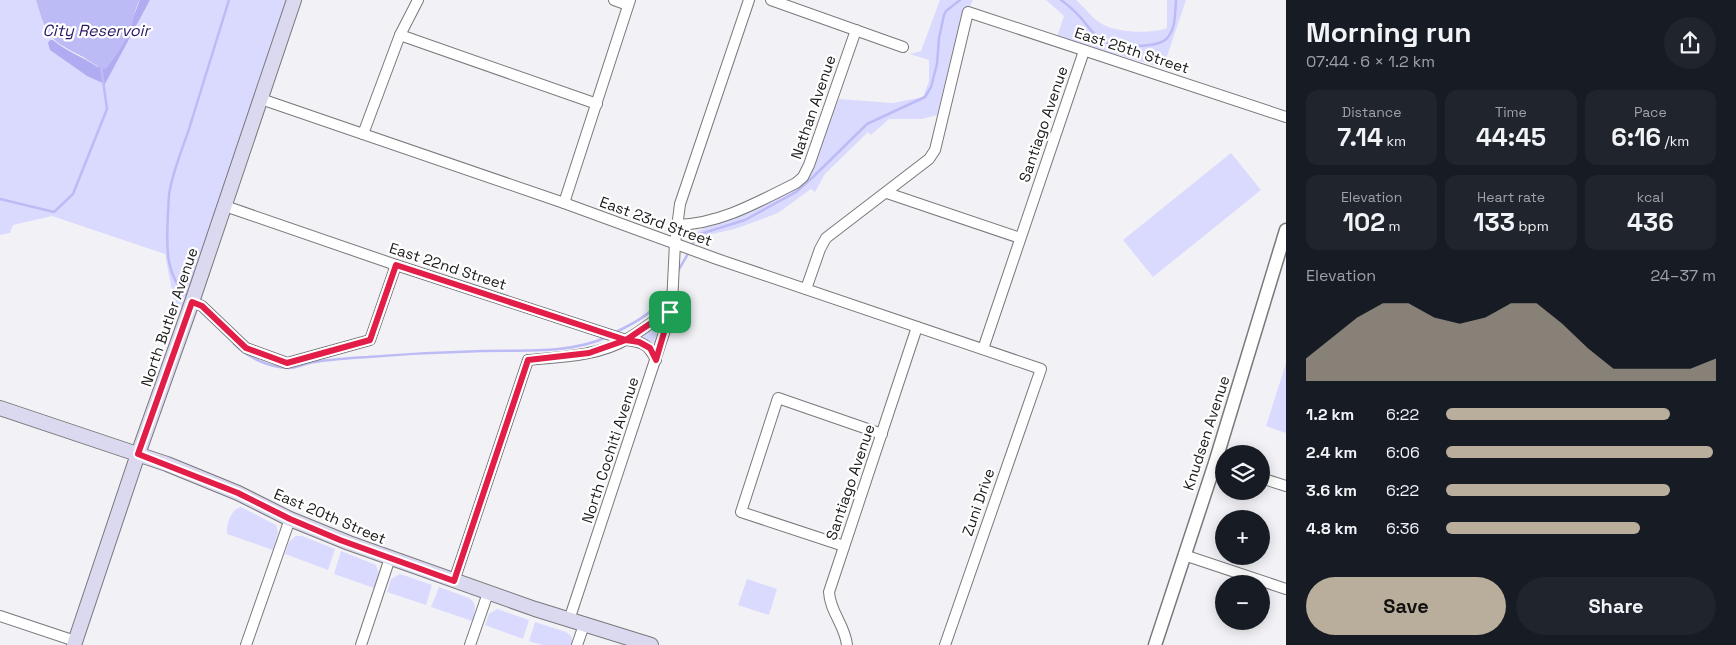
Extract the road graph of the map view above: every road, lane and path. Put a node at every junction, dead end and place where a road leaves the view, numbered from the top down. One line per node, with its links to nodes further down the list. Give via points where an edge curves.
1 (294, 0): 11 (main road, North Butler Avenue)
2 (418, 0): 8 (street)
3 (614, 0): 6 (street)
4 (749, 0): 18 (street, North Cochiti Avenue, via 680,204)
5 (771, 0): 7 (street)
6 (629, 2): 12 (street)
7 (856, 30): 9 (street); 18 (street, Nathan Avenue, via 803,177 740,211 691,225)
8 (400, 35): 12 (street); 14 (street)
9 (903, 47)
10 (1084, 51): 13 (street, East 25th Street); 15 (street, East 25th Street, via 968,12 935,150 929,159); 20 (street, Santiago Avenue)
11 (261, 99): 14 (street, East 23rd Street); 17 (main road, North Butler Avenue)
12 (597, 104): 16 (street)
13 (1286, 117)
14 (364, 134): 16 (street, East 23rd Street)
15 (887, 193): 20 (street); 23 (street, via 826,238)
16 (564, 203): 21 (street, East 23rd Street)
17 (225, 206): 22 (street, East 22nd Street); 24 (main road, North Butler Avenue)
18 (677, 225): 21 (street, North Cochiti Avenue)
19 (1286, 230): 33 (street, Knudsen Avenue)
20 (1020, 238): 28 (street, Santiago Avenue)
21 (675, 243): 23 (street, East 23rd Street); 25 (street, North Cochiti Avenue)
22 (396, 265): 24 (street, via 370,340 287,363 246,348 202,306); 27 (street, East 22nd Street)
23 (806, 290): 26 (street, East 23rd Street)
24 (192, 302): 34 (main road, North Butler Avenue)
25 (670, 312): 27 (street); 29 (street, North Cochiti Avenue)
26 (918, 327): 28 (street, East 23rd Street); 32 (street, Santiago Avenue)
27 (626, 340): 29 (street, East 22nd Street, via 650,348); 42 (street, via 589,353 528,360)
28 (983, 349): 30 (street, East 23rd Street)
29 (656, 360): 46 (street, North Cochiti Avenue)
30 (1041, 369): 55 (street, Zuni Drive)
31 (0, 408): 34 (main road, East 20th Street)
32 (882, 434): 39 (street, Santiago Avenue); 39 (street, via 778,398 741,512)
33 (1224, 445)
34 (138, 454): 38 (main road, East 20th Street, via 238,493); 48 (main road, North Butler Avenue)
35 (1215, 474): 40 (street, Knudsen Avenue)
36 (1270, 481): 37 (street)
37 (1286, 486)
38 (290, 519): 41 (main road, East 20th Street); 49 (street)
39 (844, 546): 54 (street, Santiago Avenue, via 831,585 830,599)
40 (1184, 555): 43 (street); 56 (street, Knudsen Avenue)
41 (390, 558): 42 (main road, East 20th Street); 50 (street)
42 (454, 581): 44 (main road, East 20th Street)
43 (1286, 589)
44 (488, 593): 46 (main road, East 20th Street); 51 (street)
45 (0, 616): 48 (street)
46 (568, 620): 47 (main road, East 20th Street)
47 (584, 625): 52 (street); 53 (main road, East 20th Street)
48 (75, 643)
49 (246, 645)
50 (360, 645)
51 (470, 645)
52 (577, 645)
53 (651, 645)
54 (847, 645)
55 (945, 645)
56 (1154, 645)

